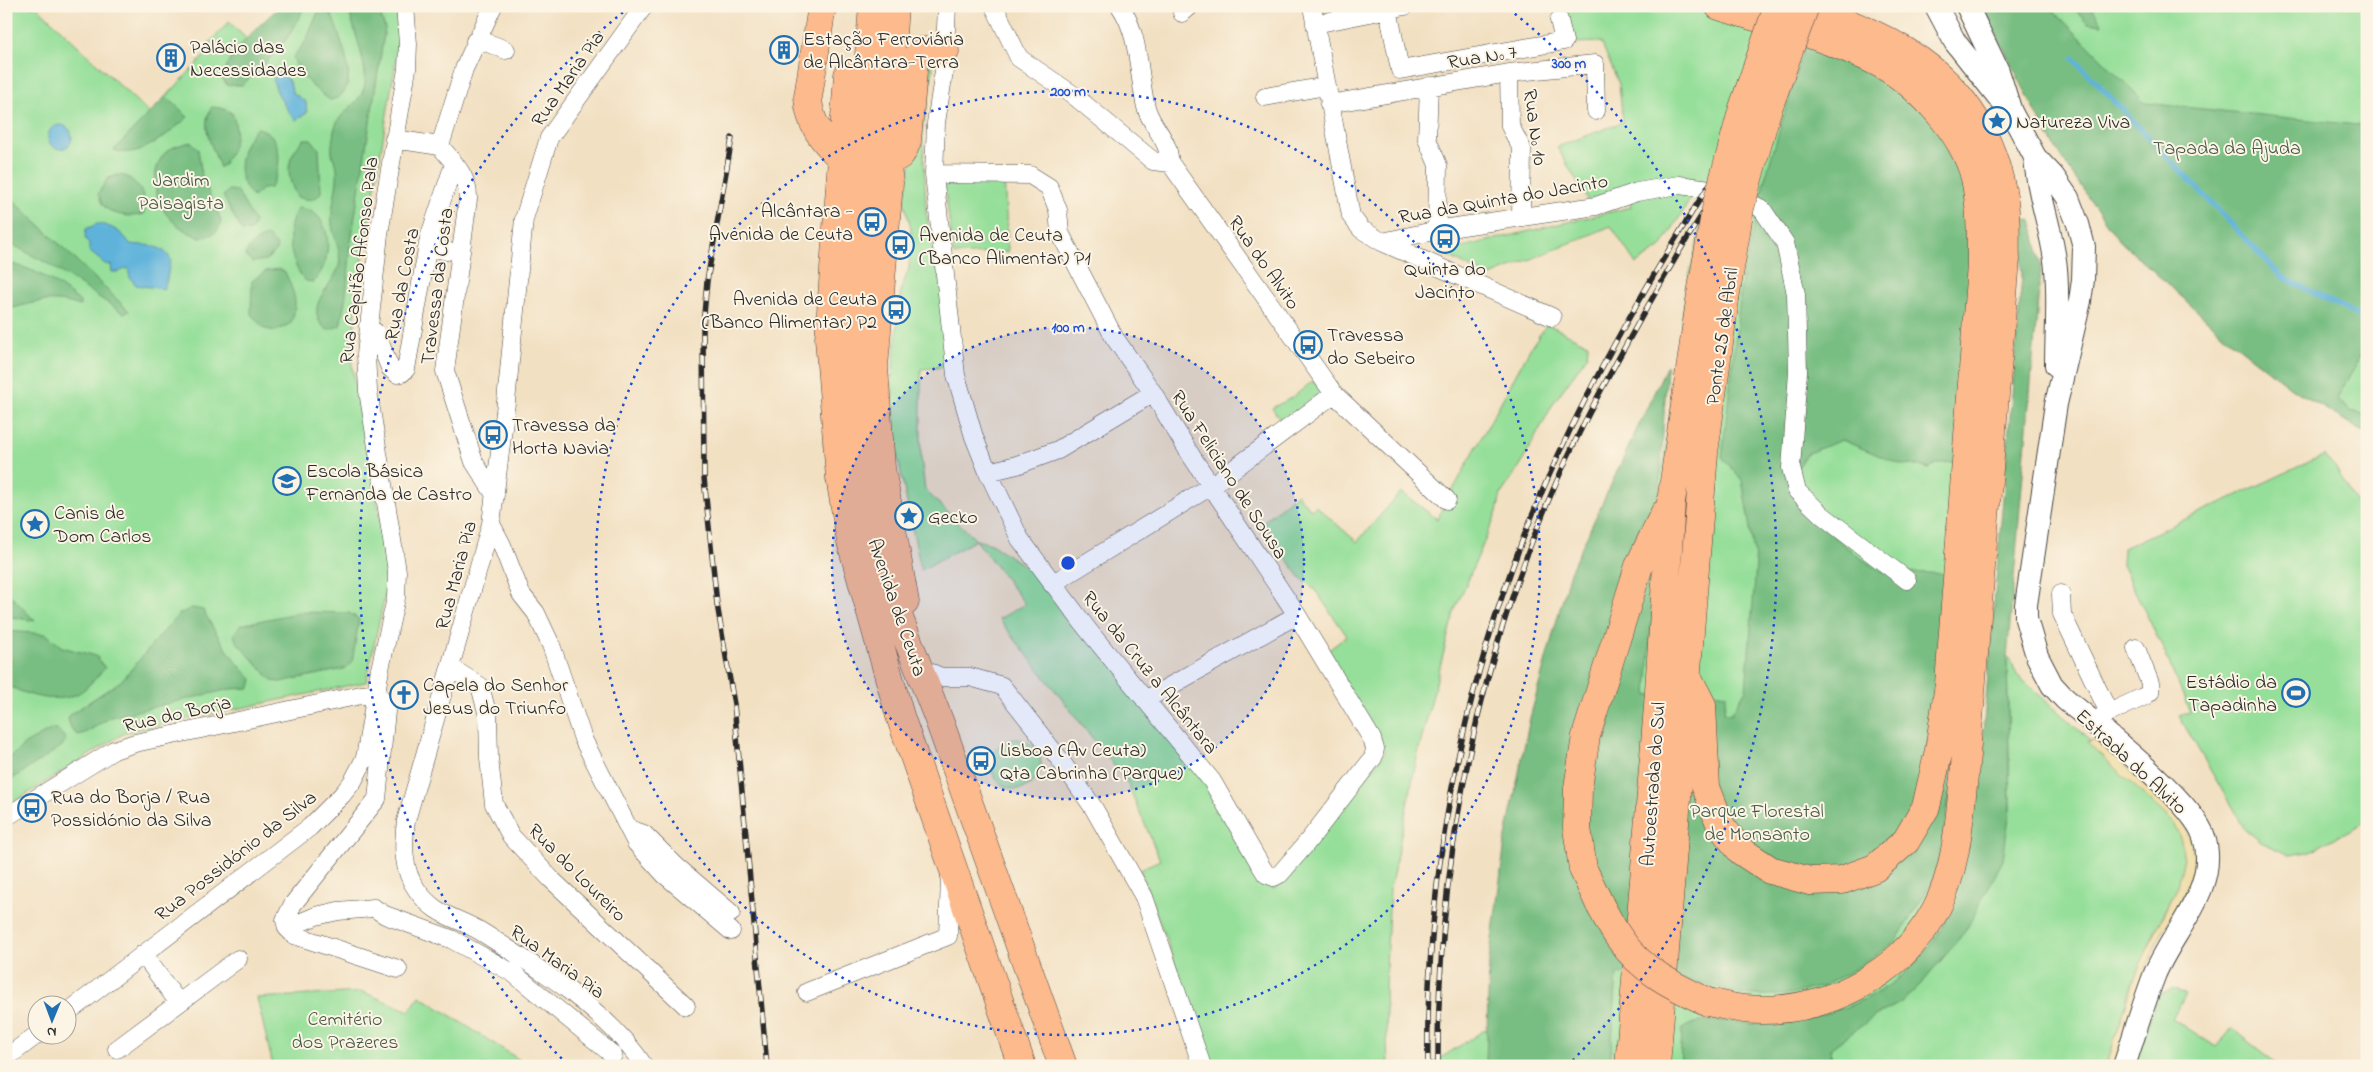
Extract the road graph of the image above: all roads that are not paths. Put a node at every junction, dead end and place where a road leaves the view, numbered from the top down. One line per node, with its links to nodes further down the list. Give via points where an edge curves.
1 (405, 6): 31 (street, Rua Capitão Afonso Pala, via 407,69)
2 (493, 6): 21 (street)
3 (644, 6): 51 (street, Rua Maria Pia, via 549,138 524,220)
4 (822, 6): 32 (highway, via 808,110 817,130)
5 (854, 6): 32 (highway, Avenida de Ceuta)
6 (873, 6): 32 (highway, Avenida de Ceuta)
7 (894, 6): 32 (highway)
8 (948, 6): 23 (street, Rua da Cruz a Alcântara)
9 (994, 6): 35 (street, via 1019,58 1072,94 1153,161)
10 (1120, 6): 35 (street, Rua do Alvito, via 1127,16 1149,114 1167,148)
11 (1312, 6): 20 (street, Rua da Quinta do Jacinto)
12 (1719, 6): 62 (highway, via 1875,60 1912,86 1939,112 1962,145 1974,177 1980,213 1982,265 1949,684 1926,808 1906,841 1875,868 1842,880 1810,881 1770,870 1741,851 1721,826 1706,787 1702,705)
13 (1778, 6): 43 (highway, Ponte 25 de Abril, bridge, via 1742,108 1717,202)
14 (1797, 6): 53 (highway, bridge, via 1885,38 1920,60 1952,87 1974,117 1996,167 2004,203 2006,259 1969,722 1958,834 1949,876 1936,909 1902,953 1878,973 1844,993 1809,1005 1743,1010 1708,1002 1673,986 1647,968 1621,941 1583,868 1577,828 1578,788 1586,736 1639,566)
15 (1805, 6): 43 (highway, Ponte 25 de Abril, bridge, via 1766,114)
16 (1936, 6): 30 (street, via 1955,42)
17 (1967, 6): 30 (street, via 1998,71)
18 (1397, 8): 19 (street, via 1400,70 1564,41); 20 (street)
19 (1559, 20)
20 (1315, 24): 25 (street, Rua da Quinta do Jacinto)
21 (475, 41): 22 (street); 33 (street)
22 (506, 50)
23 (945, 51): 32 (highway, via 923,51 914,59); 37 (street, Rua da Cruz a Alcântara, via 936,123)
24 (1509, 73): 26 (street, Rua Nº 7); 29 (street, Rua Nº 7, via 1595,64); 38 (street, Rua Nº 10, via 1510,126 1522,149)
25 (1326, 86): 27 (street); 28 (street, Rua da Quinta do Jacinto)
26 (1429, 86): 28 (street, Rua Nº 7); 40 (street, via 1427,139 1438,166)
27 (1265, 97)
28 (1329, 104): 41 (street, Rua da Quinta do Jacinto, via 1351,216 1361,229)
29 (1596, 111)
30 (2011, 112): 34 (street)
31 (394, 139): 33 (street); 45 (street, Rua Capitão Afonso Pala)
32 (870, 145): 60 (highway, Avenida de Ceuta, via 889,183 874,367 877,431); 68 (highway, Avenida de Ceuta, via 829,339 840,478 852,542 900,716)
33 (440, 146): 36 (street)
34 (2035, 157): 48 (street, via 2036,177 2046,210 2056,269); 48 (street, via 2054,176 2068,198 2084,247 2084,280)
35 (1170, 163): 47 (street, Rua do Alvito)
36 (454, 164): 39 (street, Rua da Costa); 51 (street, Travessa da Costa, via 464,177 468,199 445,371 474,462)
37 (934, 174): 46 (street, Rua Feliciano de Sousa, via 1030,175 1049,188 1058,210 1060,233 1077,268 1114,337); 49 (street, Rua da Cruz a Alcântara, via 956,375)
38 (1521, 218): 40 (street, Rua da Quinta do Jacinto); 55 (street, Rua da Quinta do Jacinto, via 1596,206 1637,192 1679,185 1726,192 1762,209 1785,243 1796,294 1798,372 1791,468 1797,491 1822,515)
39 (436, 219): 42 (street, via 436,248); 45 (street, Rua da Costa, via 406,369 402,373 397,374 390,368 376,333)
40 (1437, 231): 41 (street, Rua da Quinta do Jacinto)
41 (1382, 242): 44 (street, Rua da Quinta do Jacinto)
42 (447, 251)
43 (1713, 296): 53 (highway, Ponte 25 de Abril); 62 (highway, Ponte 25 de Abril)
44 (1552, 317)
45 (368, 326): 63 (street, Rua Capitão Afonso Pala, via 368,391 398,584)
46 (1153, 393): 49 (street, via 1058,450); 50 (street, Rua Feliciano de Sousa)
47 (1334, 394): 50 (street); 52 (street, Rua do Alvito)
48 (2056, 404): 65 (street, Estrada do Alvito, via 2026,605 2029,632 2052,685 2065,699)
49 (988, 472): 56 (street, Rua da Cruz a Alcântara, via 1020,539)
50 (1211, 486): 56 (street); 58 (street, Rua Feliciano de Sousa)
51 (495, 496): 54 (street, Rua Maria Pia)
52 (1446, 500)
53 (1670, 502): 88 (highway, Autoestrada do Sul)
54 (491, 524): 61 (street, Rua Maria Pia); 67 (street, via 521,594 536,613 551,645 583,739)
55 (1907, 580)
56 (1052, 584): 64 (street, Rua da Cruz a Alcântara)
57 (2061, 594): 65 (street, via 2062,614)
58 (1297, 615): 64 (street); 69 (street, Rua Feliciano de Sousa, via 1353,706 1375,749 1373,758)
59 (2136, 648): 65 (street, via 2150,683 2150,692)
60 (914, 660): 86 (highway, Avenida de Ceuta, via 940,723); 87 (street, via 927,671 942,676 970,677 1002,686 1062,761 1093,807 1144,897)
61 (451, 668): 79 (street, Rua do Loureiro, via 480,686 488,716 494,804 511,836 551,879); 85 (street, Rua Maria Pia, via 406,821 404,851 407,873 417,891 443,916 477,930 527,960 618,1035)
62 (1687, 676): 89 (highway, Autoestrada do Sul)
63 (375, 695): 66 (street, Rua do Borja, via 361,695 135,743 114,750); 71 (street, via 381,698 386,711 377,799 293,904 285,920); 73 (street, Rua Possidónio da Silva, via 365,758 342,795 302,834)
64 (1145, 700): 69 (street, Rua da Cruz a Alcântara, via 1212,781 1270,877)
65 (2100, 717): 90 (street, Estrada do Alvito, via 2196,819 2204,836 2207,856 2200,891 2158,967)
66 (6, 817)
67 (630, 830): 70 (street, via 644,834); 72 (street, via 636,843 665,875)
68 (951, 863): 76 (street, via 948,936); 84 (highway, Avenida de Ceuta)
69 (1285, 869)
70 (731, 913)
71 (287, 928): 75 (street, via 294,935); 82 (street, via 316,916 374,908 451,939 513,972)
72 (731, 931)
73 (143, 954): 77 (street); 78 (street, Rua Possidónio da Silva)
74 (238, 959): 77 (street)
75 (398, 969)
76 (807, 992)
77 (178, 1002): 81 (street)
78 (78, 1004)
79 (686, 1006)
80 (28, 1042): 83 (street)
81 (117, 1049)
82 (613, 1055)
83 (6, 1058)
84 (1022, 1065)
85 (644, 1066)
86 (1063, 1066)
87 (1202, 1066)
88 (1629, 1066)
89 (1656, 1066)
90 (2124, 1066)

